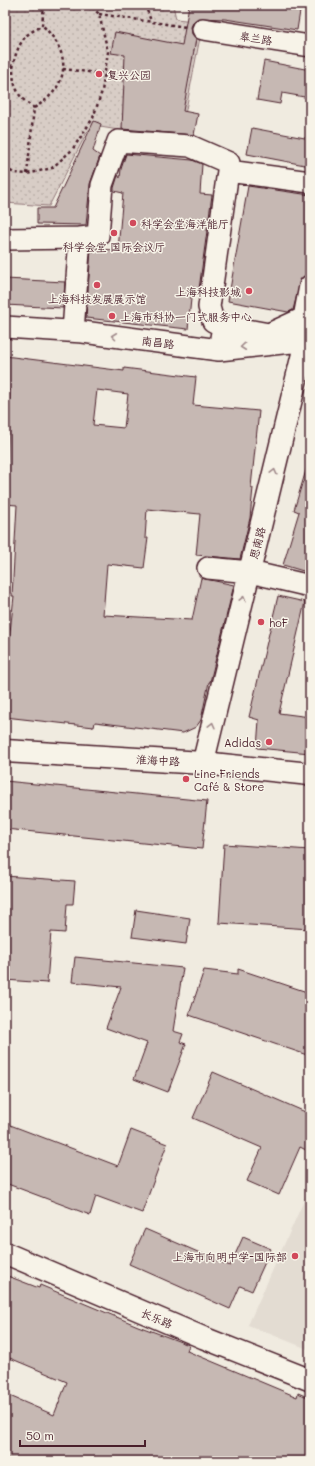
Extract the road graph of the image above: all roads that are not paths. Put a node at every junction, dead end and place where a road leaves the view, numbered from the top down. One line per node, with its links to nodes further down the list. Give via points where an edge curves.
1 (203, 29): 2 (street, 皋兰路)
2 (310, 46)
3 (228, 171): 4 (street); 5 (street, via 229,163 190,146 118,141 102,185 98,236); 8 (street, via 209,307 214,321)
4 (310, 182)
5 (80, 238): 6 (street); 10 (street)
6 (5, 239)
7 (310, 286): 8 (street, via 304,318 286,327 269,334)
8 (223, 326): 12 (street)
9 (5, 327): 10 (street, 南昌路)
10 (72, 331): 12 (street, 南昌路, one-way to 10)
11 (309, 334): 12 (street, 南昌路, one-way to 12); 14 (street, 思南路, one-way to 11)
12 (219, 350)
13 (208, 568): 14 (street)
14 (250, 572): 15 (street); 17 (street, 思南路, one-way to 14)
15 (310, 586)
16 (5, 751): 17 (main road, 淮海中路)
17 (203, 763): 18 (main road, 淮海中路)
18 (310, 774)
19 (5, 1253): 20 (street, 长乐路)
20 (310, 1380)

